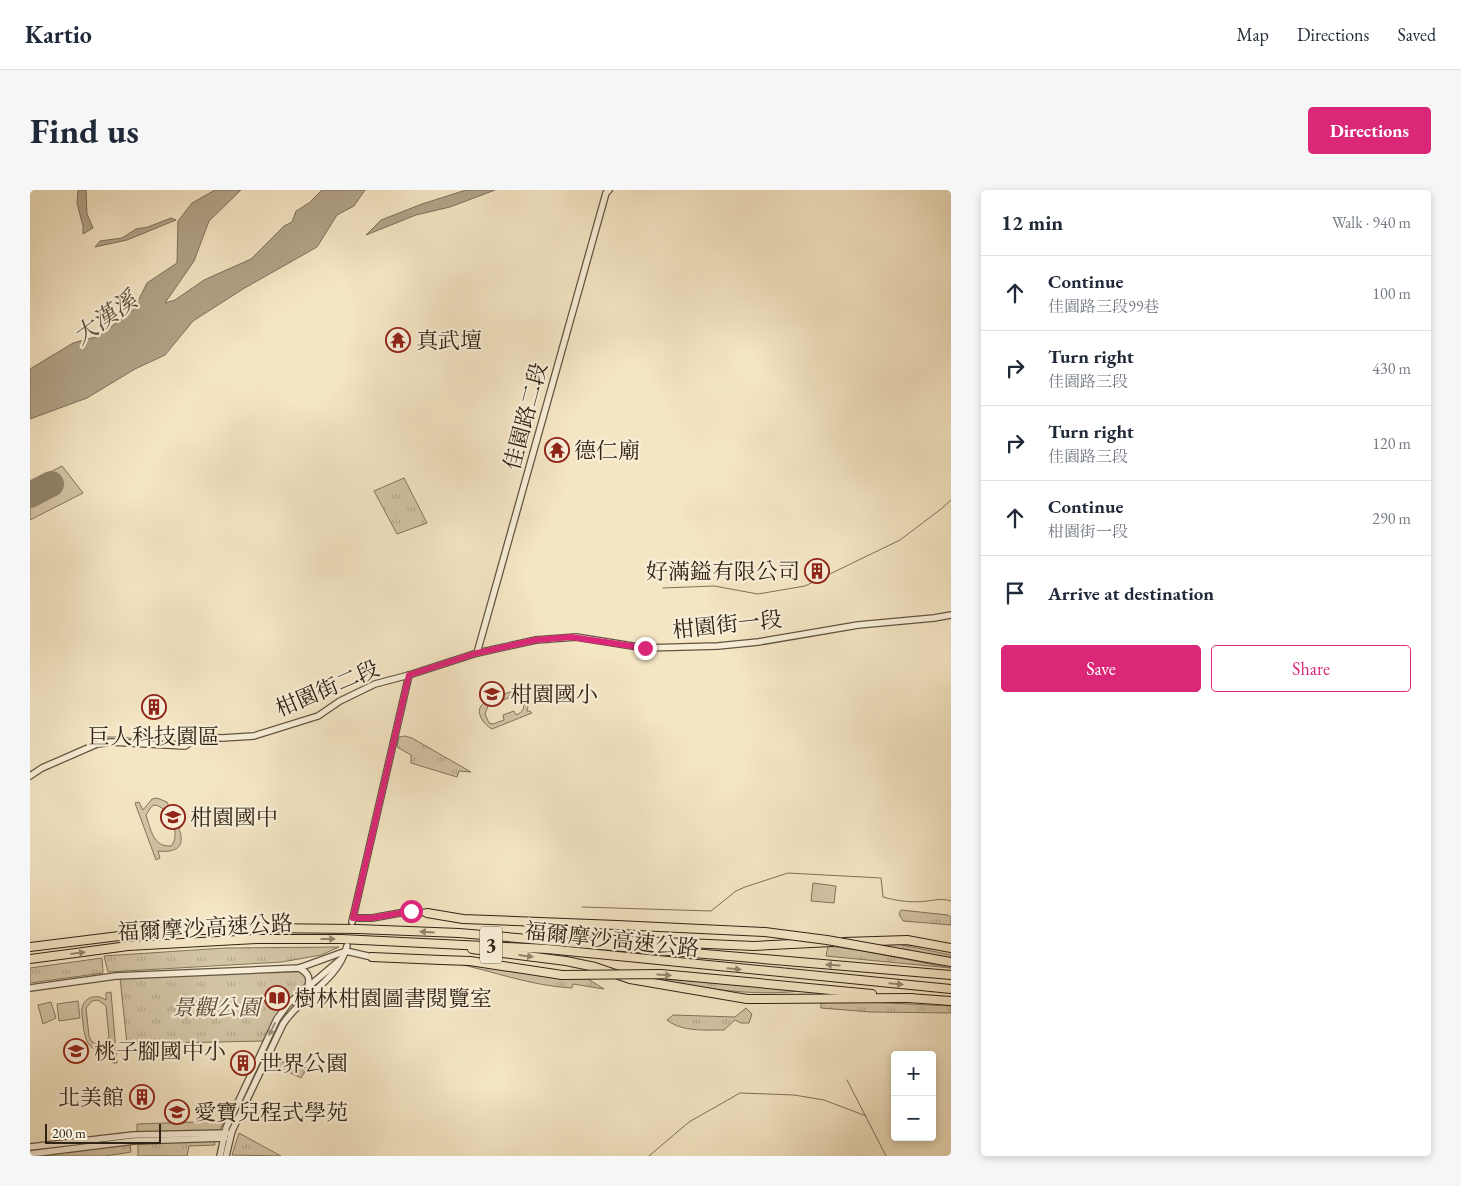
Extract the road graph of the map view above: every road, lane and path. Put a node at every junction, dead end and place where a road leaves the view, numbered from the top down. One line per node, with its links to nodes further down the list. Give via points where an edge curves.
1 (609, 190): 3 (street, 佳園路二段)
2 (951, 614): 3 (street, 柑園街一段, via 718,646 645,648 571,637 536,640)
3 (477, 653): 4 (street, 柑園街一段)
4 (409, 675): 5 (street, 柑園街二段, via 375,684 318,716 254,736 201,737 185,746 97,744); 6 (street, via 353,920 411,911)
5 (30, 776)
6 (427, 913): 15 (highway, bridge, via 463,919 765,932)
7 (459, 933): 9 (highway, 福爾摩沙高速公路 / 3, one-way to 9, via 339,928 241,929 136,933); 10 (highway, via 746,946 907,940); 17 (highway, 福爾摩沙高速公路 / 3, one-way to 7)
8 (408, 942): 13 (highway, 福爾摩沙高速公路 / 3, one-way to 8, via 128,946 258,939); 20 (highway, 福爾摩沙高速公路 / 3, one-way to 20, via 547,949); 21 (highway, one-way to 21, via 566,961 630,979 747,999)
9 (30, 947)
10 (951, 948)
11 (347, 949): 12 (street); 14 (street); 16 (street)
12 (372, 957): 21 (highway, one-way to 21, bridge, via 470,961 562,975 661,974)
13 (30, 958)
14 (343, 958): 18 (street); 23 (street, via 335,972 290,1012)
15 (951, 962)
16 (299, 968): 18 (street, via 309,977); 19 (street, via 116,976)
17 (951, 975)
18 (308, 986): 23 (street, one-way to 23, via 277,1019)
19 (30, 988)
20 (951, 989)
21 (912, 998): 22 (highway)
22 (951, 1001)
23 (227, 1136): 24 (street, via 133,1135); 25 (street, via 134,1141); 26 (street); 27 (street)
24 (30, 1147)
25 (30, 1154)
26 (220, 1156)
27 (226, 1156)

